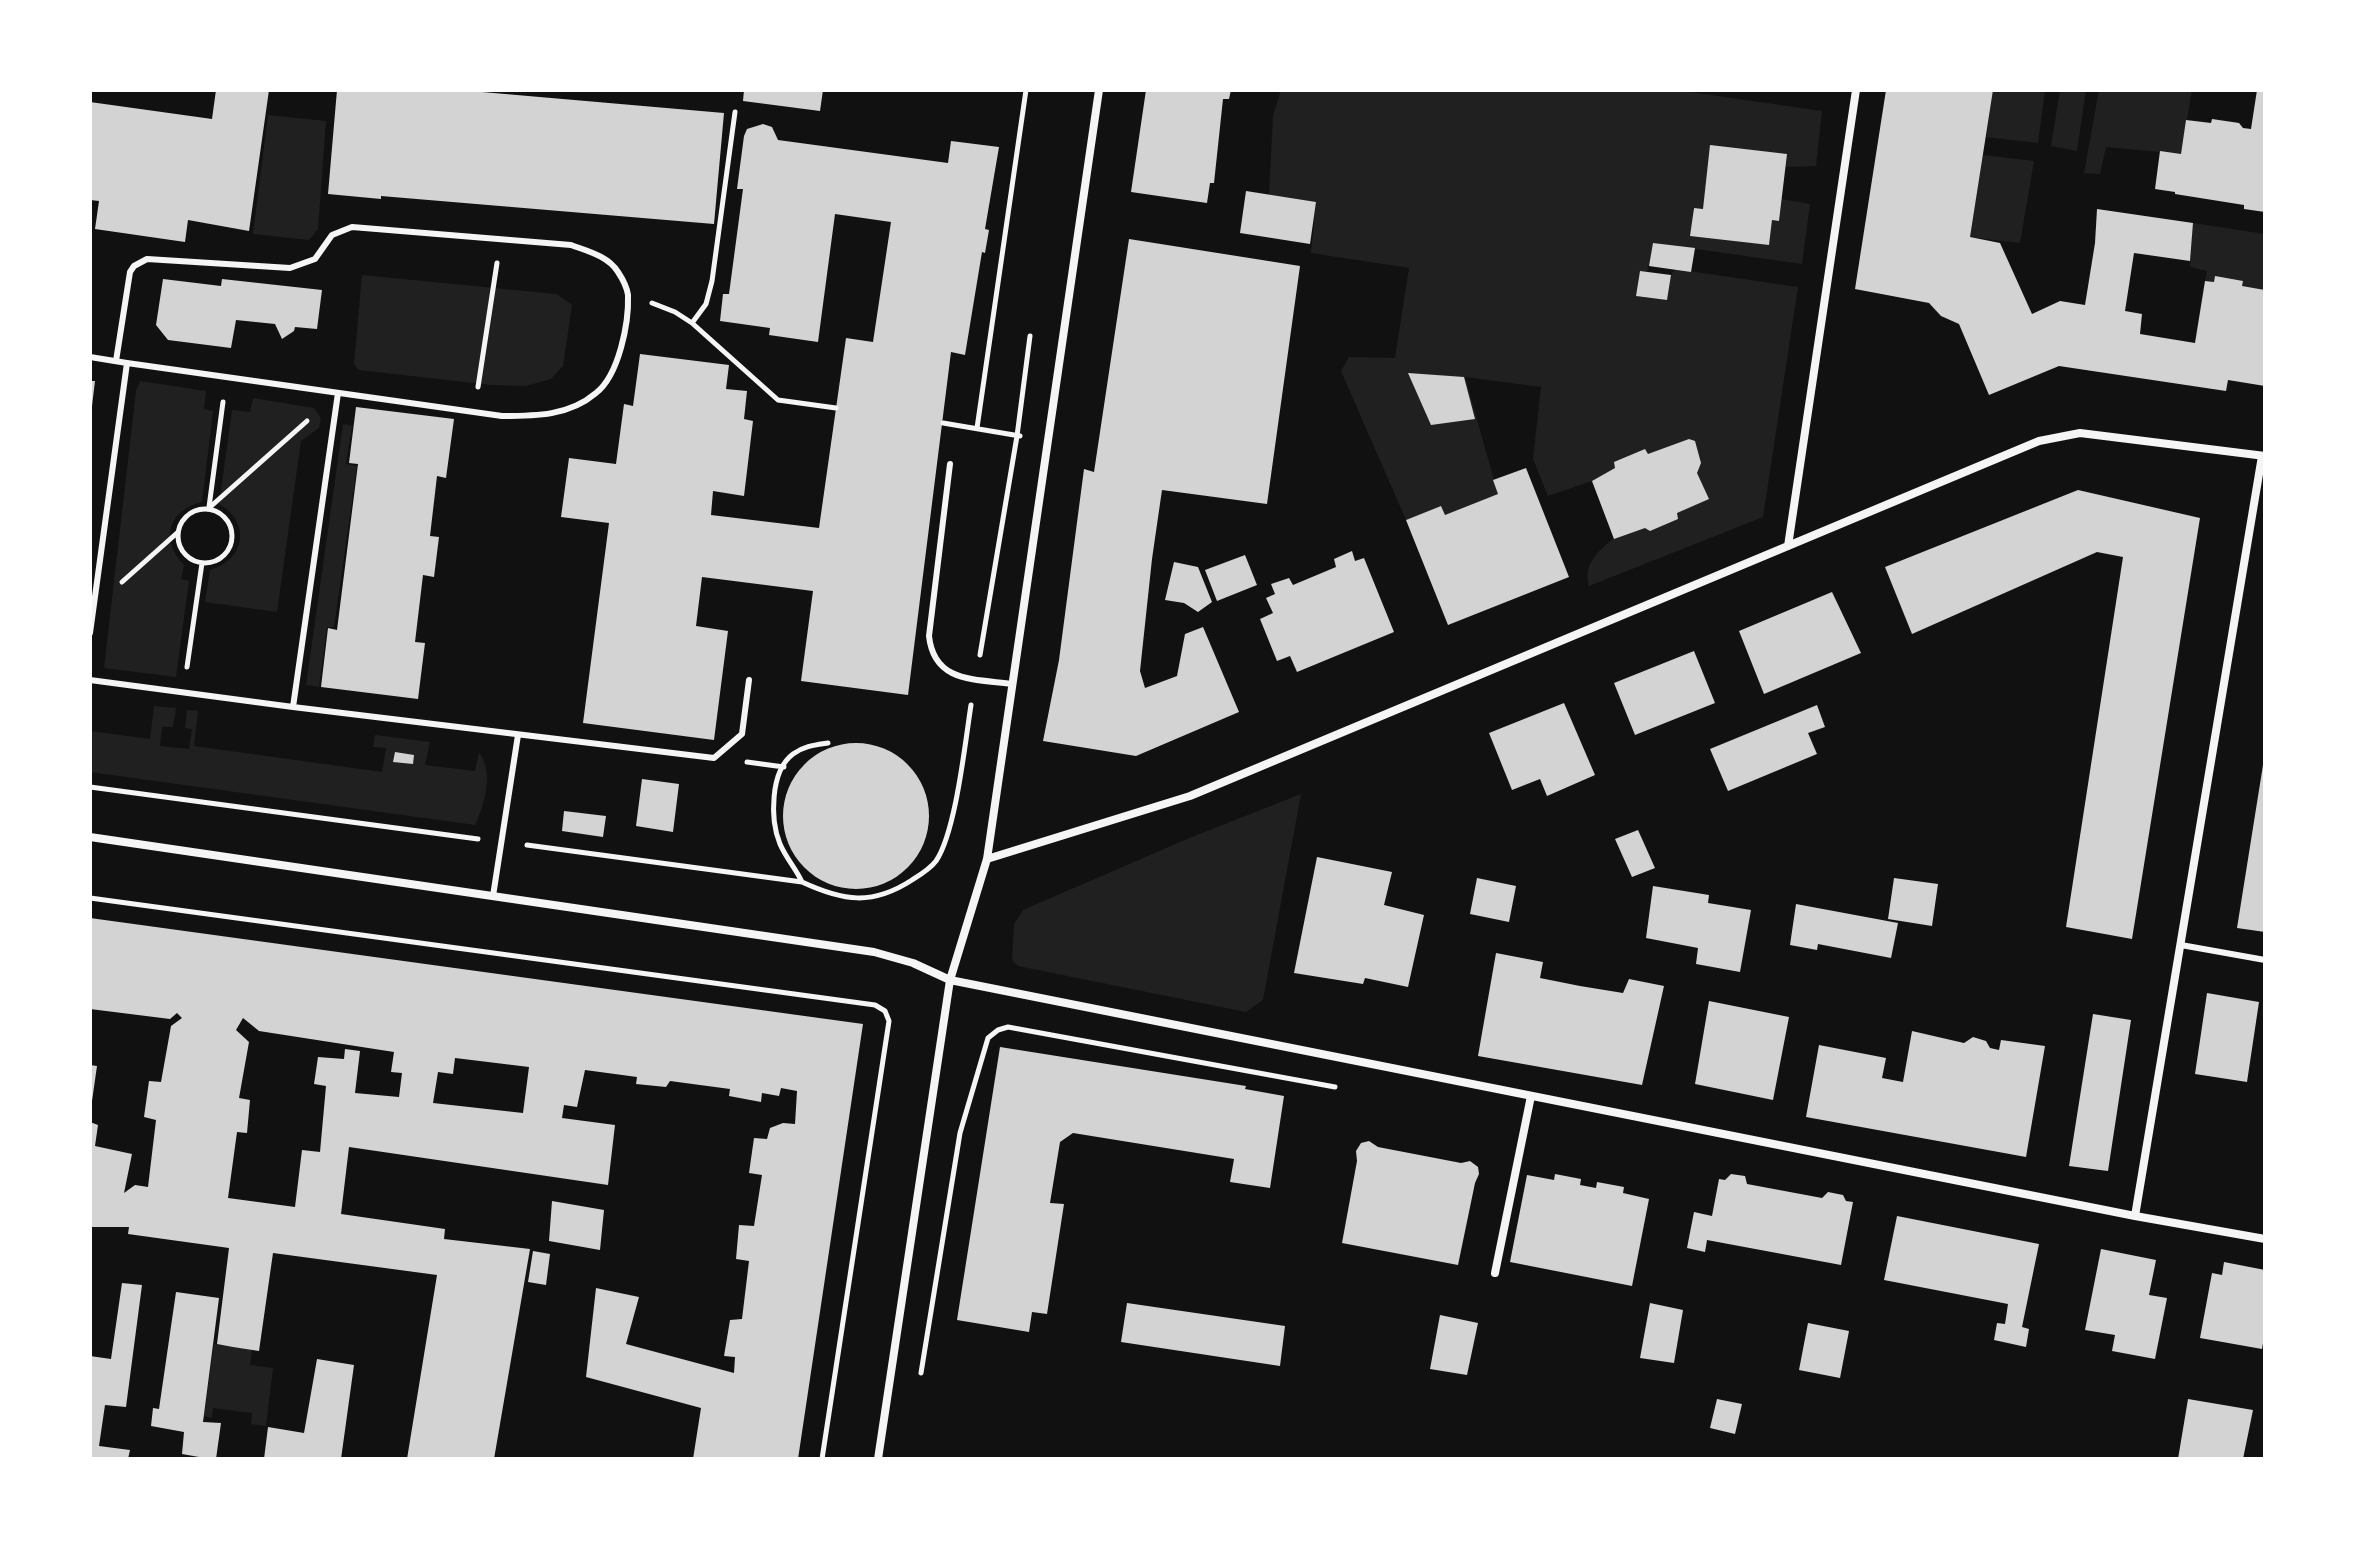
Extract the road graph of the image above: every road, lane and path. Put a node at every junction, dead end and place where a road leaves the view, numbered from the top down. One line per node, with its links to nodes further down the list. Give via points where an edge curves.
1 (1026, 90): 16 (path)
2 (1099, 90): 17 (street)
3 (1856, 90): 22 (street)
4 (735, 112): 7 (path, via 712,281 706,304)
5 (501, 239): 6 (lane, via 571,245 596,253 617,269); 9 (lane, via 352,227 332,235 315,259 290,268 147,259 130,272); 14 (path)
6 (628, 293): 7 (path); 14 (lane, via 615,369 599,391 580,405 545,416)
7 (692, 323): 13 (path, via 778,400)
8 (90, 357): 9 (lane)
9 (116, 361): 10 (lane)
10 (127, 363): 11 (lane); 24 (lane)
11 (226, 377): 12 (lane); 20 (path)
12 (338, 393): 14 (lane); 20 (path); 30 (lane)
13 (836, 408)
14 (475, 412)
15 (943, 423): 16 (path)
16 (977, 428): 17 (path)
17 (1049, 442): 28 (street)
18 (2264, 456): 22 (street, via 2080,433 2052,438); 38 (street)
19 (950, 464): 28 (lane, via 930,649 943,670)
20 (209, 508): 21 (path, via 189,514); 23 (path, via 227,519 233,540 222,558)
21 (178, 532): 23 (path, via 184,552); 24 (path)
22 (1788, 546): 34 (street, via 1190,796)
23 (202, 563): 29 (path)
24 (94, 606): 25 (lane)
25 (90, 633)
26 (90, 680): 29 (lane)
27 (749, 680): 31 (lane, via 742,734 714,758)
28 (1013, 684): 34 (street)
29 (184, 692): 30 (lane)
30 (293, 707): 31 (lane)
31 (518, 735): 36 (lane)
32 (828, 743): 35 (path, via 790,756 775,789 775,829)
33 (90, 837): 36 (street)
34 (987, 859): 40 (street)
35 (802, 882)
36 (493, 896): 40 (street, via 874,952)
37 (90, 898): 47 (path, via 875,1005 885,1011 889,1021)
38 (2181, 945): 39 (lane); 43 (street)
39 (2265, 960)
40 (950, 980): 42 (street); 48 (street)
41 (1338, 1088): 46 (path, via 1008,1027 998,1030 988,1038 960,1133)
42 (1531, 1096): 43 (street); 45 (street)
43 (2135, 1216): 44 (street)
44 (2265, 1239)
45 (1495, 1273)
46 (920, 1381)
47 (822, 1459)
48 (878, 1459)

